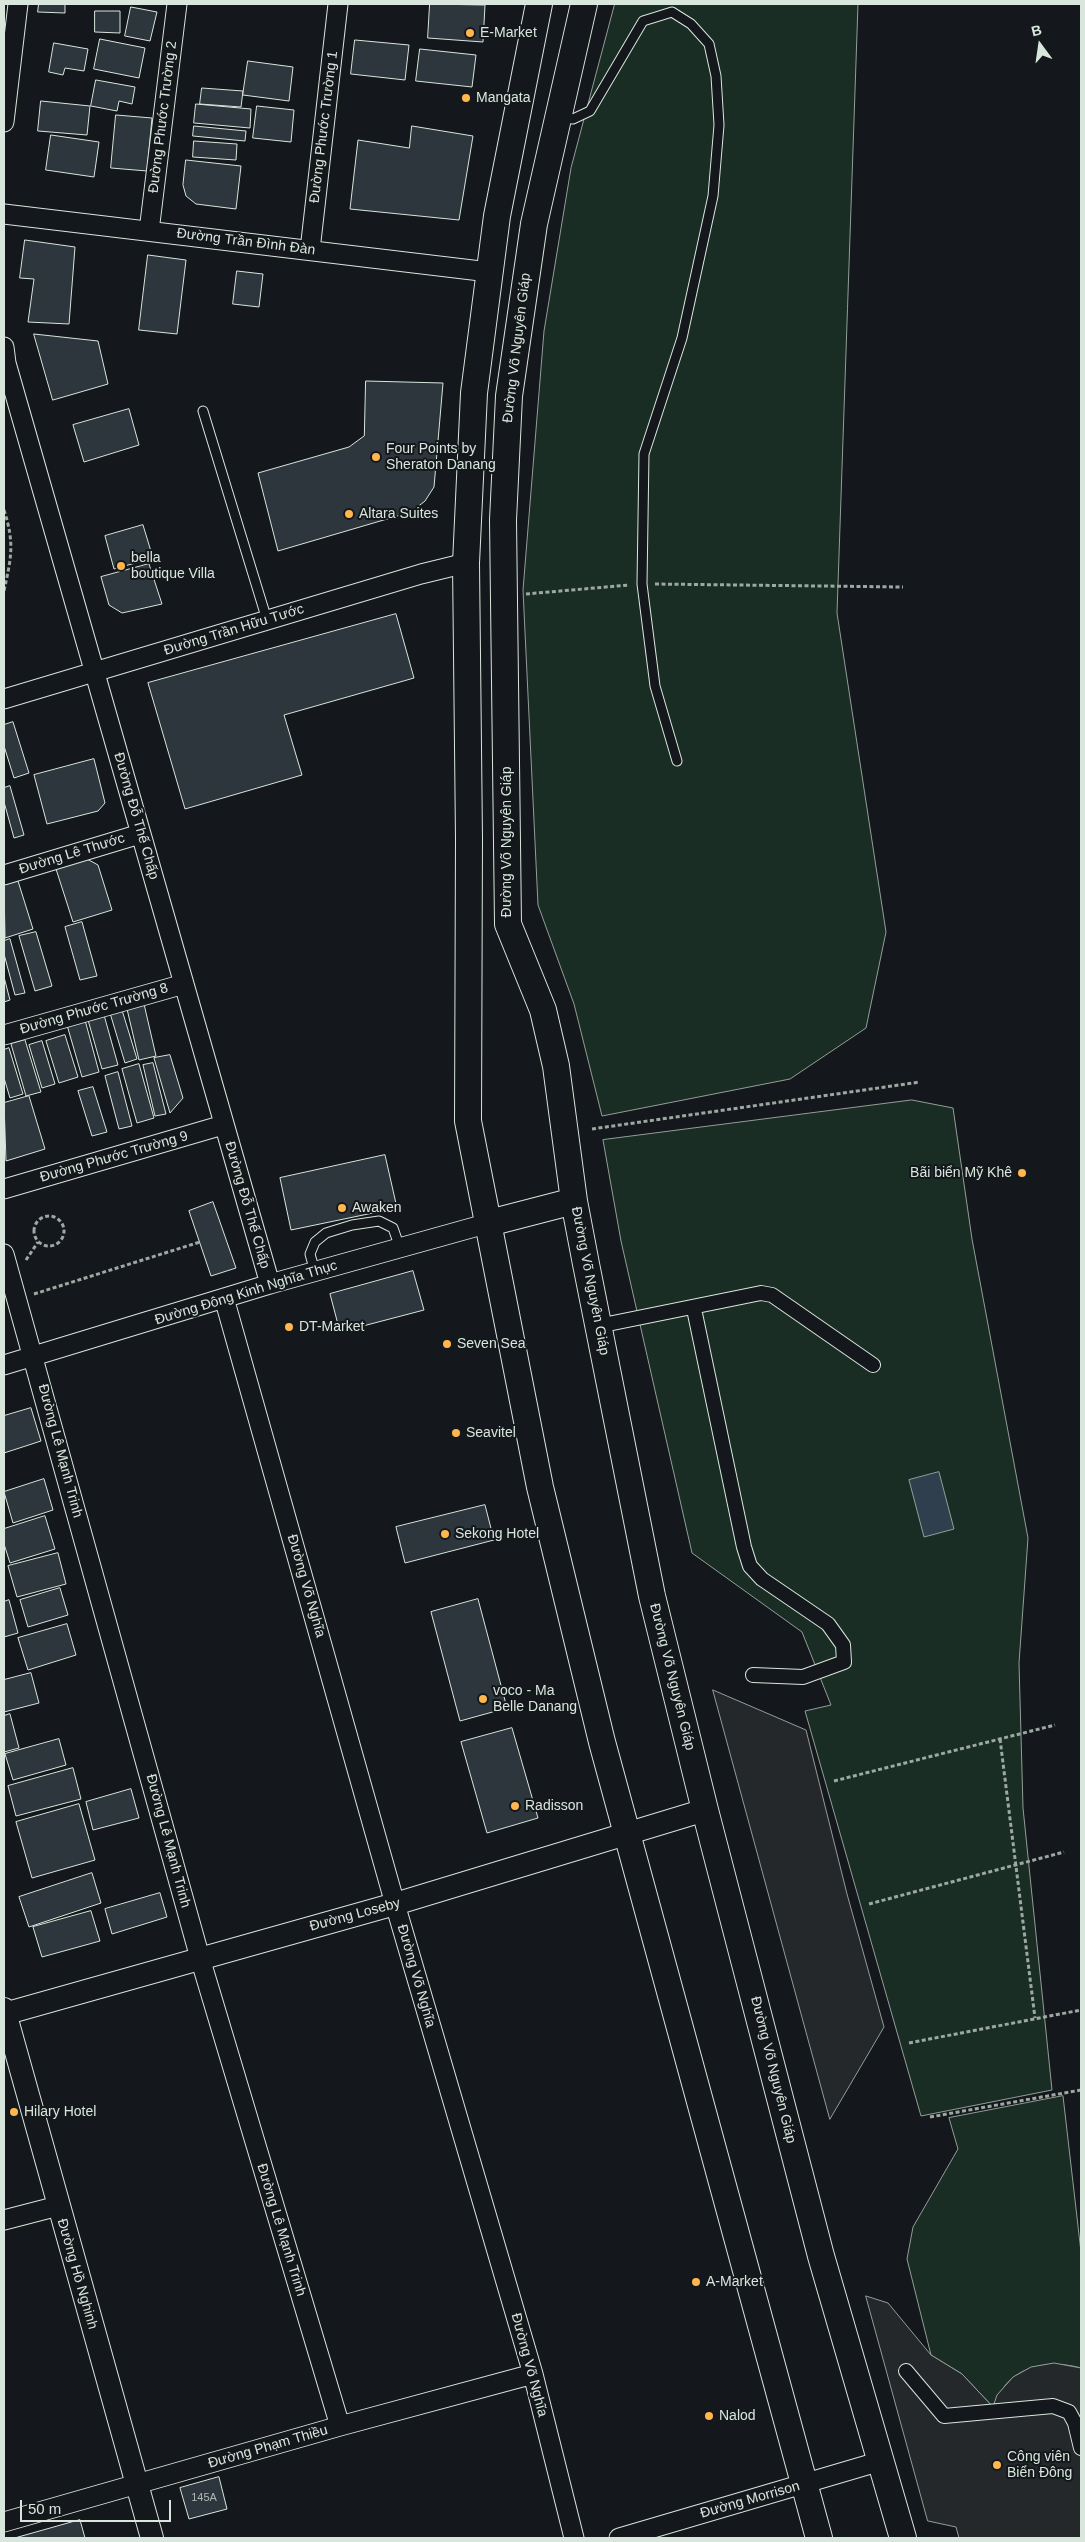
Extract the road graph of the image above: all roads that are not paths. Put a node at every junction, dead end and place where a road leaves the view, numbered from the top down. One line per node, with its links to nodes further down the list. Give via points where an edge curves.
1 (18, 4): 7 (street)
2 (177, 4): 9 (street, Đường Phước Trường 2)
3 (338, 4): 10 (street, Đường Phước Trường 1)
4 (539, 4): 11 (main road)
5 (584, 4): 6 (main road, Đường Võ Nguyên Giáp)
6 (558, 116): 12 (main road, Đường Võ Nguyên Giáp); 20 (lane, via 573,119 590,111 643,22 672,12 691,24 709,44 716,76 719,126 713,196 682,338 644,454 642,584 655,686)
7 (4, 122)
8 (4, 214): 9 (street, Đường Trần Đình Đàn)
9 (149, 231): 10 (street, Đường Trần Đình Đàn)
10 (310, 250): 11 (street, Đường Trần Đình Đàn)
11 (489, 272): 12 (main road); 16 (main road, via 474,393)
12 (525, 277): 15 (main road, Đường Võ Nguyên Giáp, via 509,396)
13 (4, 347): 18 (street, Đường Đỗ Thế Chấp)
14 (203, 411): 17 (lane)
15 (503, 562): 16 (main road); 27 (main road, Đường Võ Nguyên Giáp, via 508,924 545,1019 556,1066)
16 (466, 563): 17 (street, Đường Trần Hữu Tước); 28 (main road, via 468,1121)
17 (268, 620): 18 (street, Đường Trần Hữu Tước)
18 (96, 672): 19 (street, Đường Trần Hữu Tước); 21 (street, Đường Đỗ Thế Chấp)
19 (4, 699)
20 (677, 761)
21 (140, 834): 22 (street, Đường Lê Thước); 23 (street, Đường Đỗ Thế Chấp)
22 (4, 875)
23 (184, 984): 24 (street, Đường Phước Trường 8); 25 (street, Đường Đỗ Thế Chấp)
24 (4, 1035)
25 (223, 1125): 26 (street, Đường Phước Trường 9); 32 (street, Đường Đỗ Thế Chấp)
26 (4, 1189)
27 (574, 1201): 28 (main road); 35 (main road, Đường Võ Nguyên Giáp)
28 (488, 1223): 29 (street, Đường Đông Kinh Nghĩa Thục); 41 (main road, via 540,1487)
29 (400, 1248): 31 (street, Đường Đông Kinh Nghĩa Thục); 31 (lane, via 393,1228 379,1221 352,1225 326,1233 315,1242 310,1254)
30 (4, 1254): 36 (street, Đường Lê Mạnh Trinh)
31 (315, 1272): 32 (street, Đường Đông Kinh Nghĩa Thục)
32 (270, 1284): 33 (street, Đường Đông Kinh Nghĩa Thục)
33 (224, 1298): 36 (street, Đường Đông Kinh Nghĩa Thục); 42 (street, Đường Võ Nghĩa)
34 (694, 1308): 35 (street); 38 (street, via 749,1295 772,1295); 39 (street, via 750,1566 762,1579 828,1624 843,1645 844,1662 803,1677)
35 (598, 1326): 40 (main road, Đường Võ Nguyên Giáp, via 652,1596)
36 (34, 1356): 37 (street, Đường Đông Kinh Nghĩa Thục); 43 (street, Đường Lê Mạnh Trinh)
37 (4, 1365)
38 (873, 1365)
39 (753, 1675)
40 (705, 1810): 41 (street, Đường Loseby); 51 (main road, Đường Võ Nguyên Giáp, via 821,2256)
41 (626, 1834): 42 (street, Đường Loseby); 53 (main road)
42 (395, 1904): 43 (street, Đường Loseby); 48 (street, Đường Võ Nghĩa)
43 (200, 1958): 44 (street, Đường Loseby); 49 (street, Đường Lê Mạnh Trinh)
44 (4, 2012): 45 (street, Đường Hồ Nghinh)
45 (58, 2206): 46 (street); 52 (street, Đường Hồ Nghinh)
46 (4, 2220)
47 (906, 2371): 50 (street, via 944,2416 1053,2406 1069,2412)
48 (533, 2374): 49 (street, Đường Phạm Thiều); 56 (street, Đường Võ Nghĩa)
49 (340, 2426): 52 (street, Đường Phạm Thiều)
50 (1081, 2448)
51 (881, 2461): 53 (street, Đường Morrison); 59 (main road, Đường Võ Nguyên Giáp)
52 (137, 2484): 54 (street, Đường Phạm Thiều); 55 (street, Đường Hồ Nghinh)
53 (803, 2484): 57 (street, Đường Morrison); 58 (main road)
54 (4, 2522)
55 (152, 2538)
56 (574, 2538)
57 (619, 2538)
58 (819, 2538)
59 (903, 2538)

